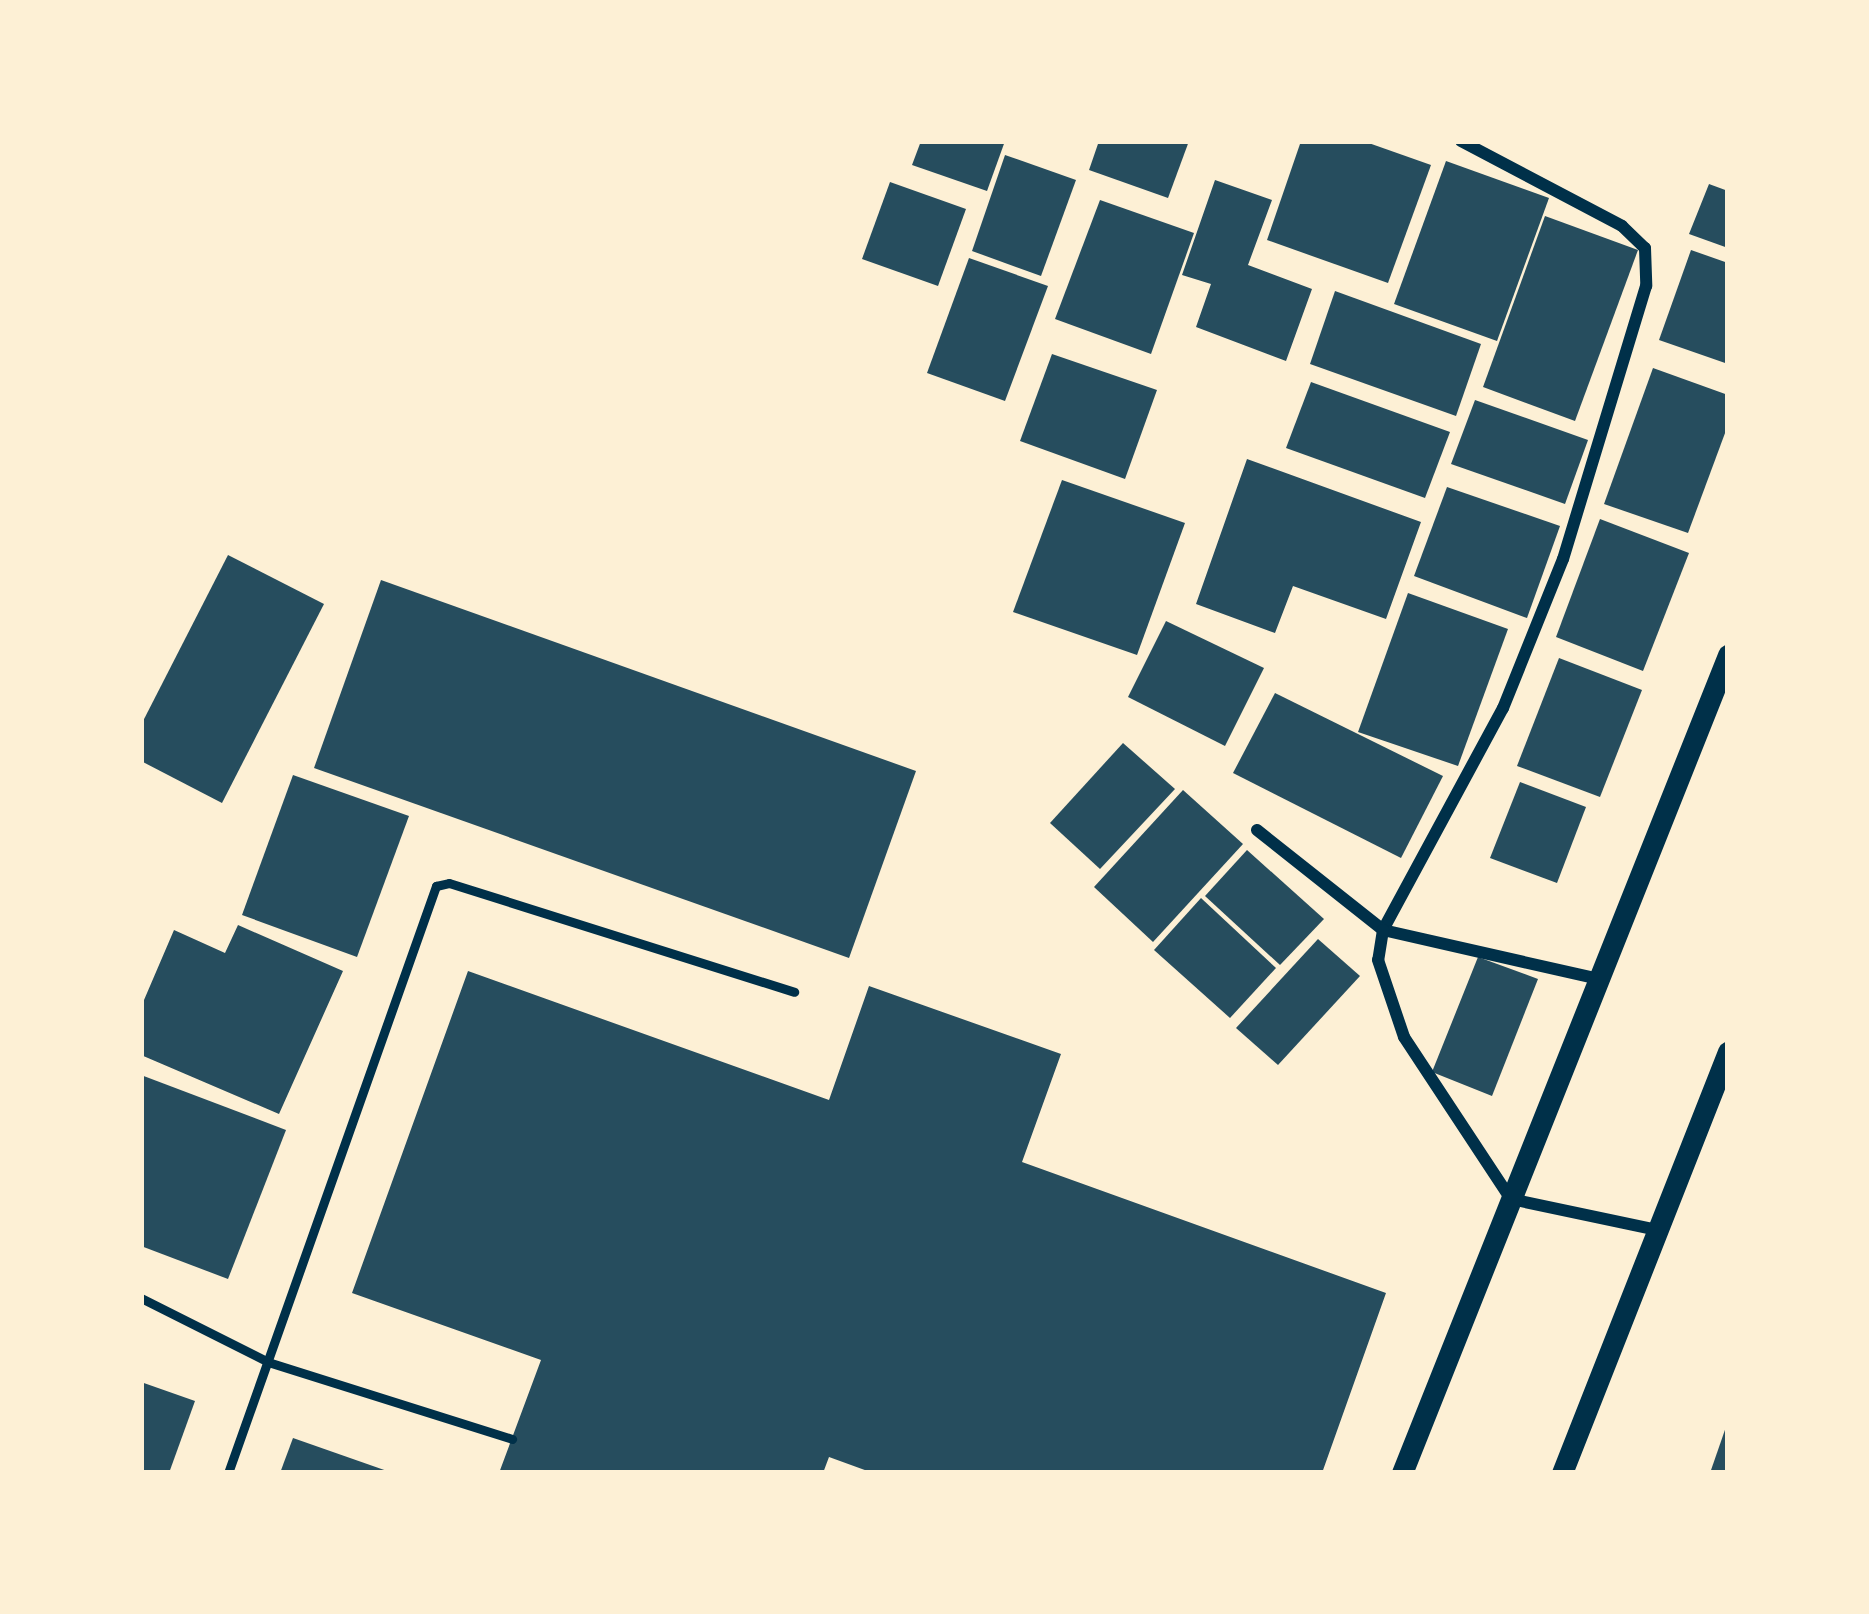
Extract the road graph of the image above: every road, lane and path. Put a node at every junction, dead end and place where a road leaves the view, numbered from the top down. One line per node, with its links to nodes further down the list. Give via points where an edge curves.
1 (1461, 141): 4 (street, via 1622,226 1645,248 1646,286 1563,560 1503,708)
2 (1728, 655): 5 (street)
3 (1257, 830): 4 (street)
4 (1383, 930): 5 (street); 8 (street, via 1378,960 1404,1037)
5 (1599, 979): 8 (street)
6 (794, 992): 11 (lane, via 449,883 436,886)
7 (1728, 1051): 9 (street)
8 (1511, 1198): 9 (street); 14 (street)
9 (1657, 1231): 15 (street)
10 (141, 1298): 11 (lane)
11 (268, 1363): 12 (lane); 13 (lane)
12 (512, 1439)
13 (228, 1473)
14 (1402, 1473)
15 (1562, 1473)

